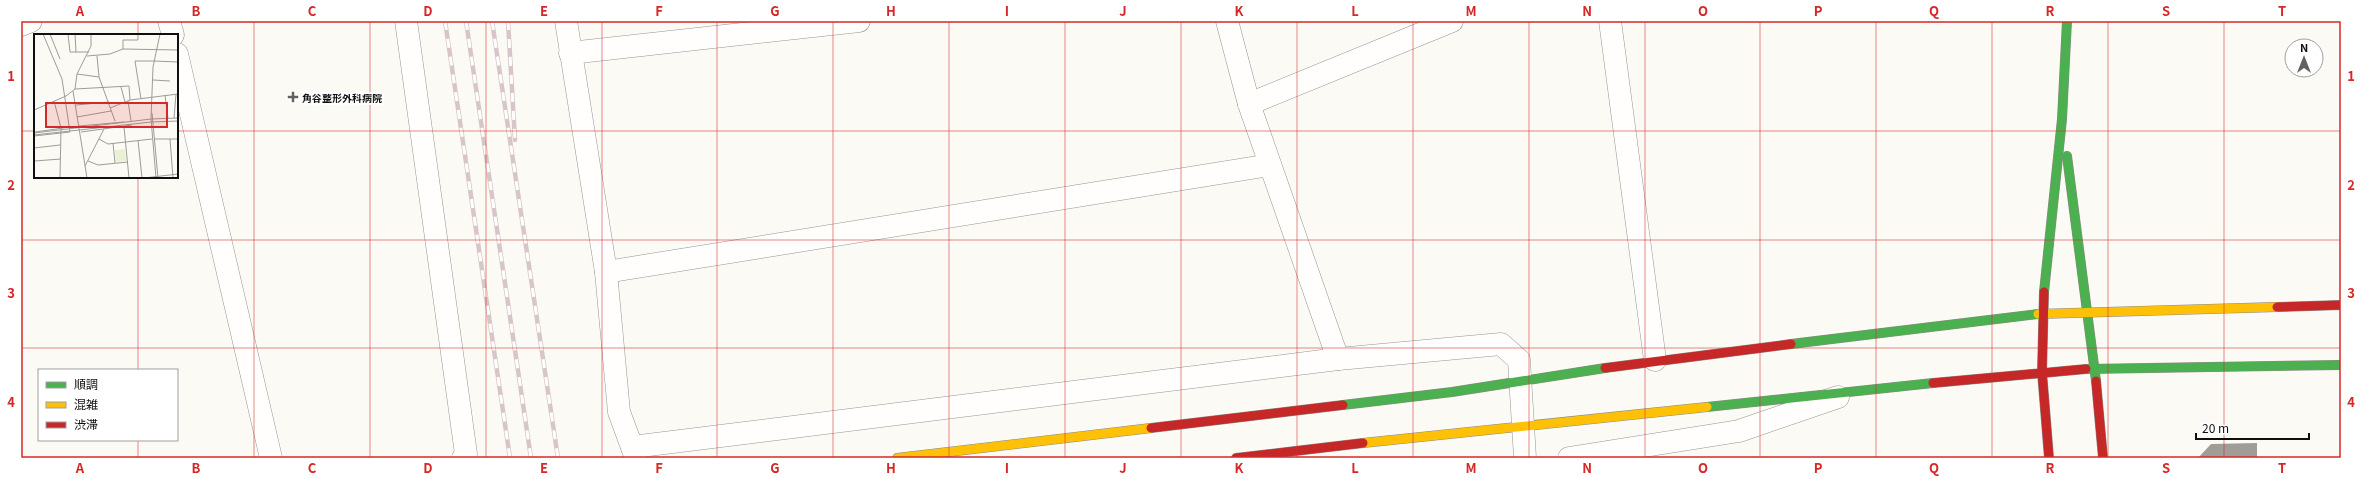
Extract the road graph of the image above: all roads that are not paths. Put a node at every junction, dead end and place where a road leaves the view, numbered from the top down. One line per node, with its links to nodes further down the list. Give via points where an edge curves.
1 (31, 21): 10 (street)
2 (169, 21): 11 (street)
3 (406, 21): 31 (street, via 466,454)
4 (566, 21): 12 (street)
5 (859, 21): 12 (street)
6 (1227, 21): 14 (street)
7 (1452, 21): 14 (street)
8 (1610, 21): 22 (street)
9 (2067, 21): 15 (street)
10 (21, 25)
11 (173, 34)
12 (570, 53): 17 (street)
13 (178, 58): 30 (street)
14 (1249, 104): 16 (street)
15 (2062, 119): 19 (street); 20 (street)
16 (1270, 165): 17 (street); 21 (street)
17 (606, 272): 29 (street, via 619,412)
18 (2341, 305): 19 (street)
19 (2088, 311): 20 (street); 24 (street)
20 (2042, 313): 22 (street); 25 (street)
21 (1338, 359): 26 (street, via 1501,344 1518,360); 29 (street)
22 (1655, 360): 26 (street)
23 (2341, 365): 24 (street)
24 (2095, 369): 25 (street); 37 (street)
25 (2042, 372): 27 (street); 36 (street)
26 (1521, 380): 28 (street); 32 (street, via 1452,392)
27 (1851, 393): 28 (street); 35 (street, via 1739,431)
28 (1523, 426): 33 (street); 34 (street)
29 (634, 452)
30 (270, 458)
31 (463, 458)
32 (897, 458)
33 (1236, 458)
34 (1525, 458)
35 (1569, 458)
36 (2049, 458)
37 (2103, 458)

